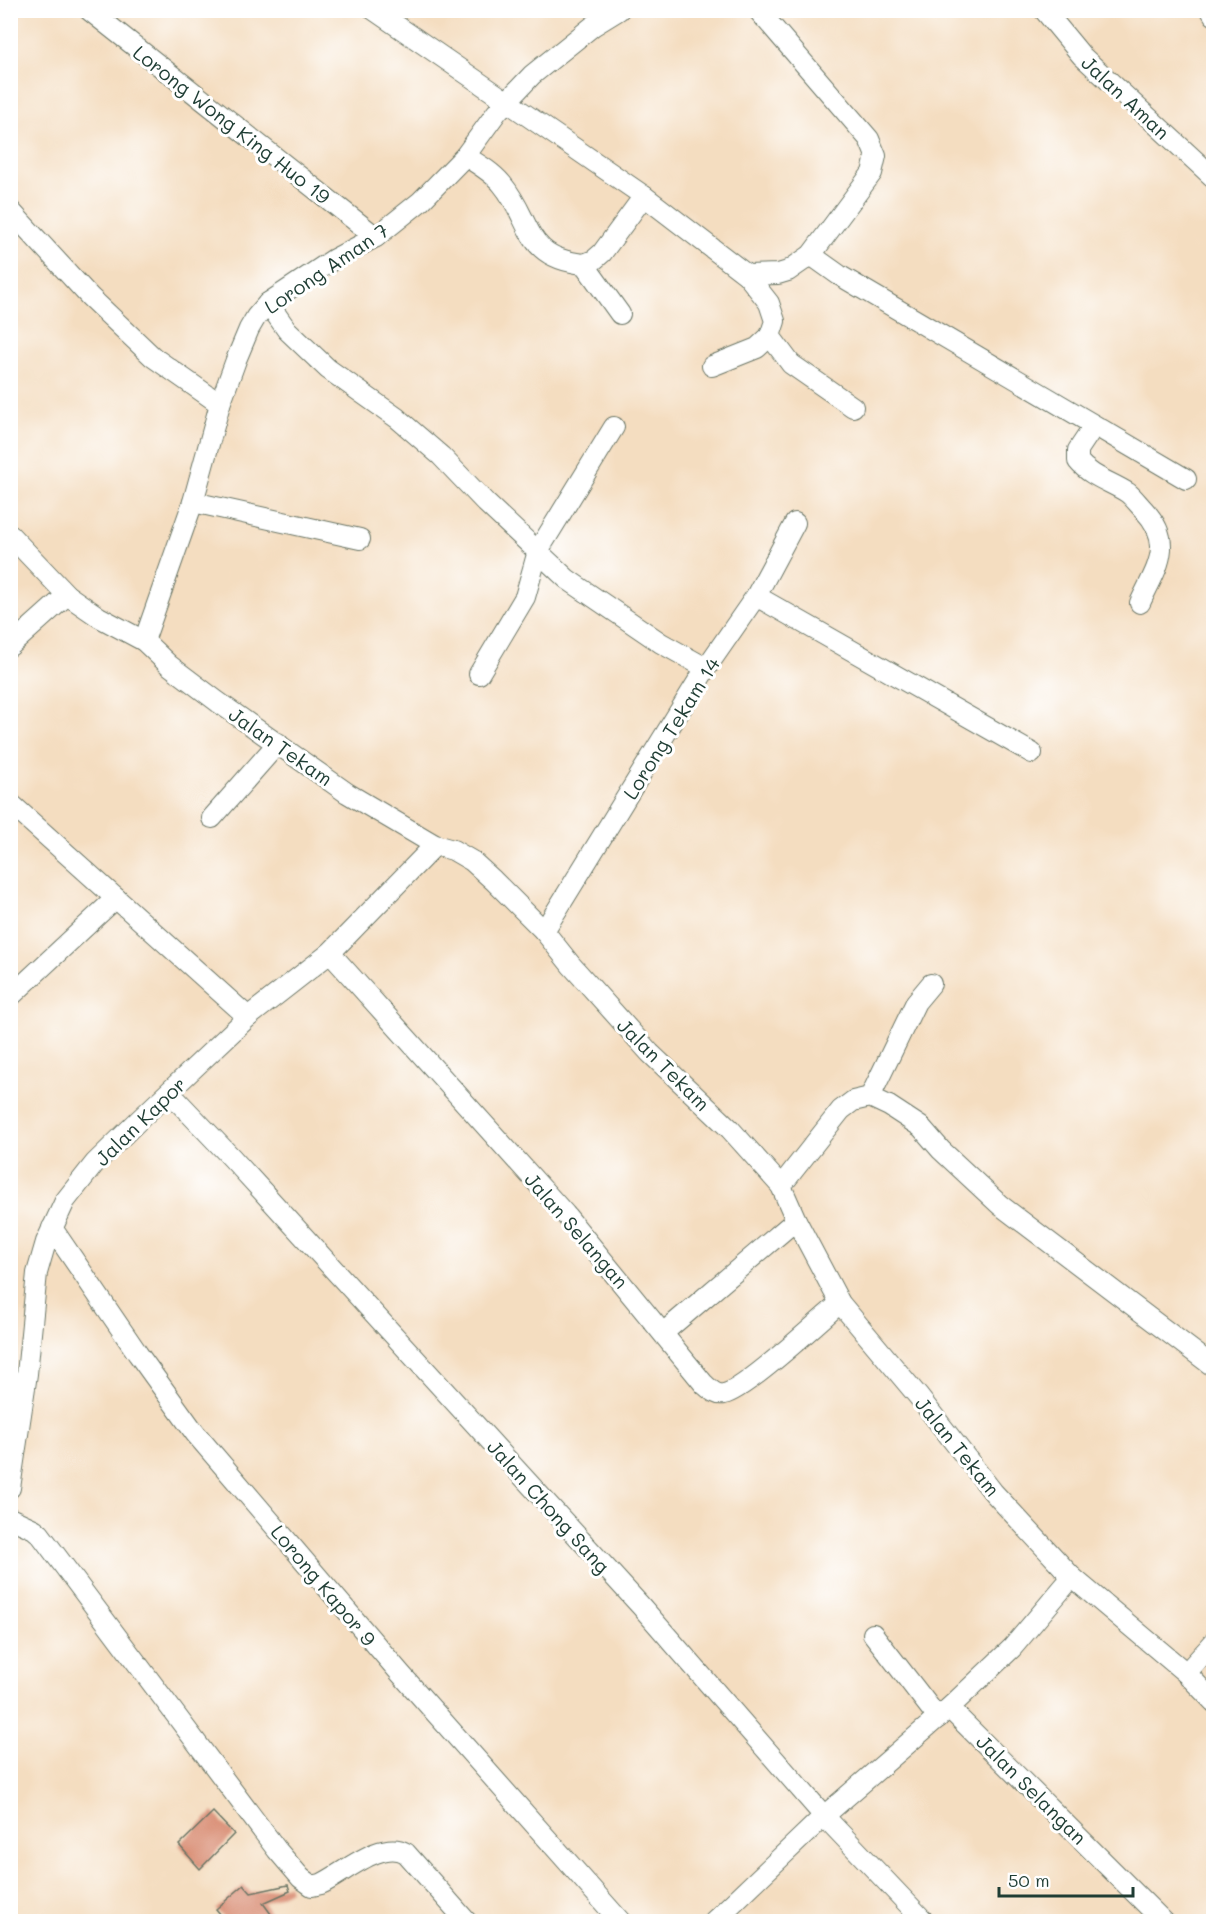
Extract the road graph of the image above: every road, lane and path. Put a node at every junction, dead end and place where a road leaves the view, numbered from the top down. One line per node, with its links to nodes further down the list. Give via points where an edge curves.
1 (89, 10): 13 (street, Lorong Wong King Huo 19)
2 (374, 10): 8 (street)
3 (619, 10): 8 (street, Lorong Aman 7, via 555,54)
4 (758, 10): 14 (street, via 869,140 876,156 872,173)
5 (1044, 10): 10 (street, Jalan Aman, via 1082,56)
6 (1211, 10): 7 (street)
7 (1214, 15)
8 (507, 103): 9 (street, Lorong Aman 7); 11 (street)
9 (465, 156): 13 (street, Lorong Aman 7); 15 (street, via 503,185 530,233 546,252 566,262)
10 (1214, 178)
11 (644, 196): 15 (street, via 602,253); 16 (street)
12 (10, 210): 21 (street, via 90,297 153,357)
13 (376, 237): 17 (street, Lorong Aman 7, via 334,259)
14 (811, 255): 16 (street, via 788,271); 23 (street)
15 (584, 264): 18 (street)
16 (747, 275): 19 (street, via 769,303 775,321)
17 (268, 303): 21 (street, Lorong Aman 7, via 249,329); 30 (street, via 288,330 328,369 397,418 441,456)
18 (620, 314)
19 (770, 336): 20 (street, via 757,348); 22 (street, via 791,364)
20 (712, 366)
21 (220, 404): 26 (street, Lorong Aman 7)
22 (853, 407)
23 (1094, 426): 25 (street); 33 (street, via 1078,450 1078,461 1086,470 1130,494 1155,522 1161,542 1162,554)
24 (614, 428): 30 (street)
25 (1185, 479)
26 (193, 502): 29 (street); 34 (street, Lorong Aman 7)
27 (795, 522): 32 (street, Lorong Tekam 14)
28 (10, 535): 31 (street, Jalan Tekam)
29 (360, 539)
30 (538, 551): 36 (street, via 567,579); 37 (street, via 525,597)
31 (67, 595): 34 (street, Jalan Tekam); 35 (street)
32 (756, 596): 36 (street, Lorong Tekam 14); 39 (street)
33 (1140, 603)
34 (144, 641): 38 (street, Jalan Tekam, via 169,665)
35 (10, 646)
36 (706, 668): 44 (street, Lorong Tekam 14)
37 (479, 674)
38 (278, 743): 41 (street); 42 (street, Jalan Tekam, via 347,793)
39 (1032, 753)
40 (10, 803): 43 (street)
41 (212, 818)
42 (435, 845): 44 (street, Jalan Tekam, via 472,861); 45 (street, Jalan Kapor)
43 (116, 898): 47 (street); 48 (street)
44 (544, 932): 51 (street, Jalan Tekam, via 650,1053)
45 (330, 952): 48 (street, Jalan Kapor); 55 (street, Jalan Selangan, via 565,1214)
46 (931, 984): 50 (street, via 916,1002)
47 (10, 997)
48 (248, 1017): 49 (street, Jalan Kapor)
49 (170, 1093): 53 (street, Jalan Kapor, via 95,1163 65,1202); 66 (street, Jalan Chong Sang, via 640,1605)
50 (870, 1097): 51 (street, via 853,1101 841,1110); 56 (street, via 921,1127 1000,1205)
51 (781, 1186): 52 (street, Jalan Tekam)
52 (796, 1220): 54 (street, Jalan Tekam); 55 (street)
53 (52, 1228): 57 (street, Jalan Kapor, via 37,1273 27,1374); 68 (street, Lorong Kapor 9, via 195,1433 400,1673)
54 (840, 1303): 55 (street, Jalan Selangan, via 745,1384 720,1395 704,1384); 60 (street, Jalan Tekam, via 993,1492)
55 (663, 1333)
56 (1214, 1367)
57 (13, 1453): 58 (street, Jalan Kapor)
58 (10, 1488)
59 (10, 1518): 67 (street, via 40,1534 301,1878 312,1886 321,1884 378,1851 399,1849)
60 (1072, 1577): 63 (street, Jalan Tekam); 65 (street, via 1012,1648)
61 (873, 1634): 65 (street, Jalan Selangan)
62 (1214, 1642): 63 (street)
63 (1186, 1673): 64 (street, Jalan Tekam)
64 (1214, 1702)
65 (944, 1713): 66 (street); 71 (street, Jalan Selangan)
66 (824, 1816): 69 (street); 70 (street, Jalan Chong Sang)
67 (467, 1922)
68 (621, 1922)
69 (713, 1922)
70 (925, 1922)
71 (1164, 1922)

